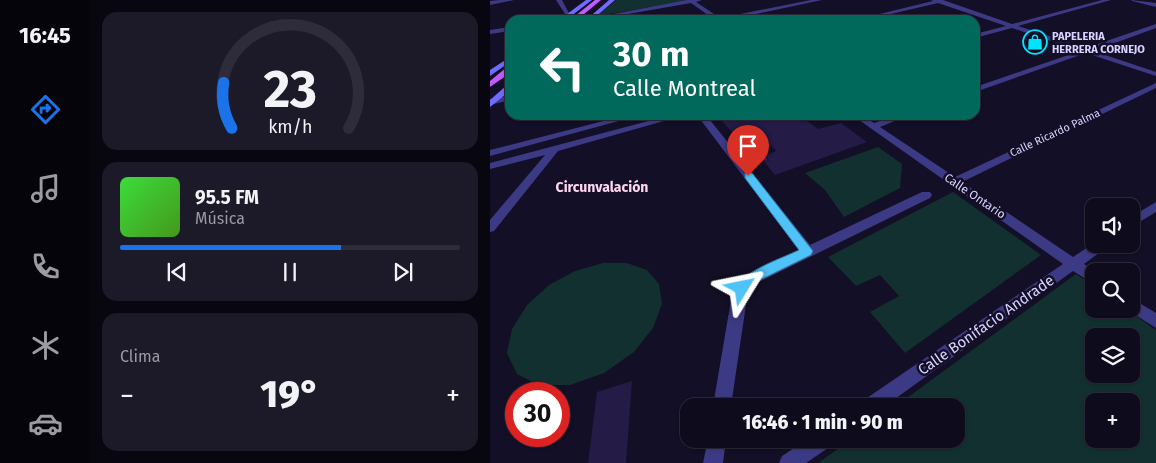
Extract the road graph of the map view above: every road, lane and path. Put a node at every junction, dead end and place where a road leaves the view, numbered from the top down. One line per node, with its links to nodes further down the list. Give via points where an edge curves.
1 (511, 0): 15 (street)
2 (559, 0): 18 (street)
3 (589, 0): 19 (main road)
4 (598, 0): 20 (main road)
5 (606, 0): 17 (main road); 21 (main road)
6 (612, 0): 17 (main road)
7 (699, 0): 14 (street)
8 (819, 0): 25 (street)
9 (939, 0): 26 (street); 27 (street)
10 (1084, 0): 27 (street)
11 (1108, 0): 29 (street)
12 (1134, 0): 16 (street)
13 (1148, 0): 16 (street)
14 (691, 1): 23 (street); 24 (street)
15 (490, 3)
16 (1156, 4)
17 (600, 10): 22 (main road)
18 (568, 15)
19 (573, 15)
20 (582, 15)
21 (583, 15)
22 (594, 15)
23 (612, 15)
24 (712, 15)
25 (744, 15)
26 (878, 15)
27 (1000, 22): 28 (street); 29 (street)
28 (983, 26)
29 (1012, 26): 33 (street); 34 (street)
30 (1156, 26): 34 (street)
31 (505, 30): 32 (street)
32 (490, 32)
33 (980, 35)
34 (1086, 50): 37 (street); 41 (street)
35 (505, 63): 36 (main road)
36 (490, 74)
37 (1156, 74)
38 (505, 75): 42 (main road)
39 (505, 80): 42 (main road)
40 (1156, 85): 56 (street, Calle Ricardo Palma)
41 (980, 88)
42 (490, 89)
43 (505, 91): 45 (main road)
44 (505, 99): 45 (street)
45 (491, 103)
46 (618, 120): 52 (street)
47 (662, 120): 53 (street)
48 (705, 120): 61 (street)
49 (863, 120): 51 (street, Calle Ontario)
50 (892, 120): 51 (street)
51 (873, 127): 56 (street, Calle Ontario)
52 (567, 133): 53 (street); 54 (street)
53 (555, 149): 55 (street); 60 (street)
54 (490, 153)
55 (490, 166)
56 (954, 182): 63 (street, Calle Ontario)
57 (926, 195): 61 (street)
58 (1156, 206): 59 (street)
59 (1140, 217)
60 (490, 228)
61 (807, 251): 67 (street, via 756,277 742,288)
62 (1089, 253): 63 (street, Calle Bonifacio Andrade)
63 (1073, 264): 64 (street, Calle Ontario); 68 (street, Calle Bonifacio Andrade)
64 (1085, 272)
65 (1140, 310): 66 (street)
66 (1156, 321)
67 (723, 398)
68 (881, 398)
69 (716, 448): 71 (street)
70 (811, 448): 72 (street)
71 (713, 463)
72 (789, 463)

